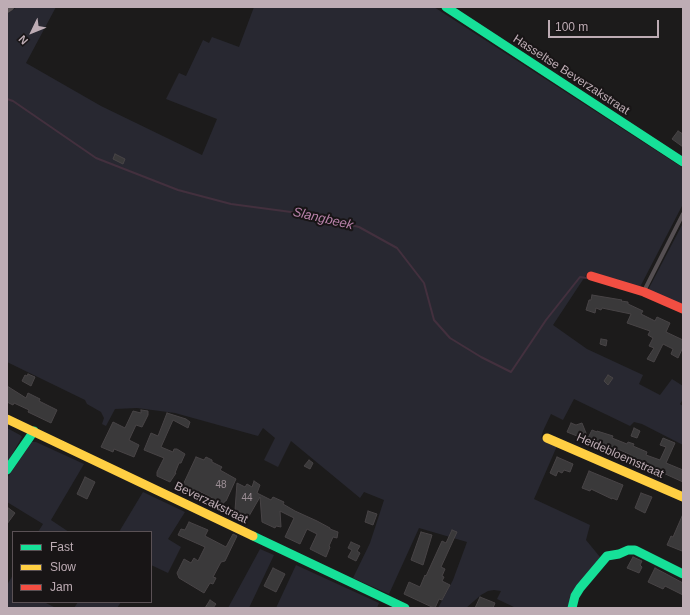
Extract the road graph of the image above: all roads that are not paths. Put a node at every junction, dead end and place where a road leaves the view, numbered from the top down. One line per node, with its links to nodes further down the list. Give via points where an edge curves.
1 (10, 7): 3 (street)
2 (446, 7): 4 (street, Hasseltse Beverzakstraat)
3 (7, 9)
4 (683, 162)
5 (683, 214): 7 (lane)
6 (591, 276): 7 (street)
7 (644, 292): 8 (street)
8 (683, 309)
9 (7, 419): 10 (street, Beverzakstraat)
10 (34, 431): 12 (street); 15 (street, Beverzakstraat)
11 (547, 438): 13 (street, Heidebloemstraat)
12 (7, 470)
13 (683, 497)
14 (683, 574): 16 (street, via 635,550 607,556 580,588)
15 (405, 608)
16 (572, 608)

